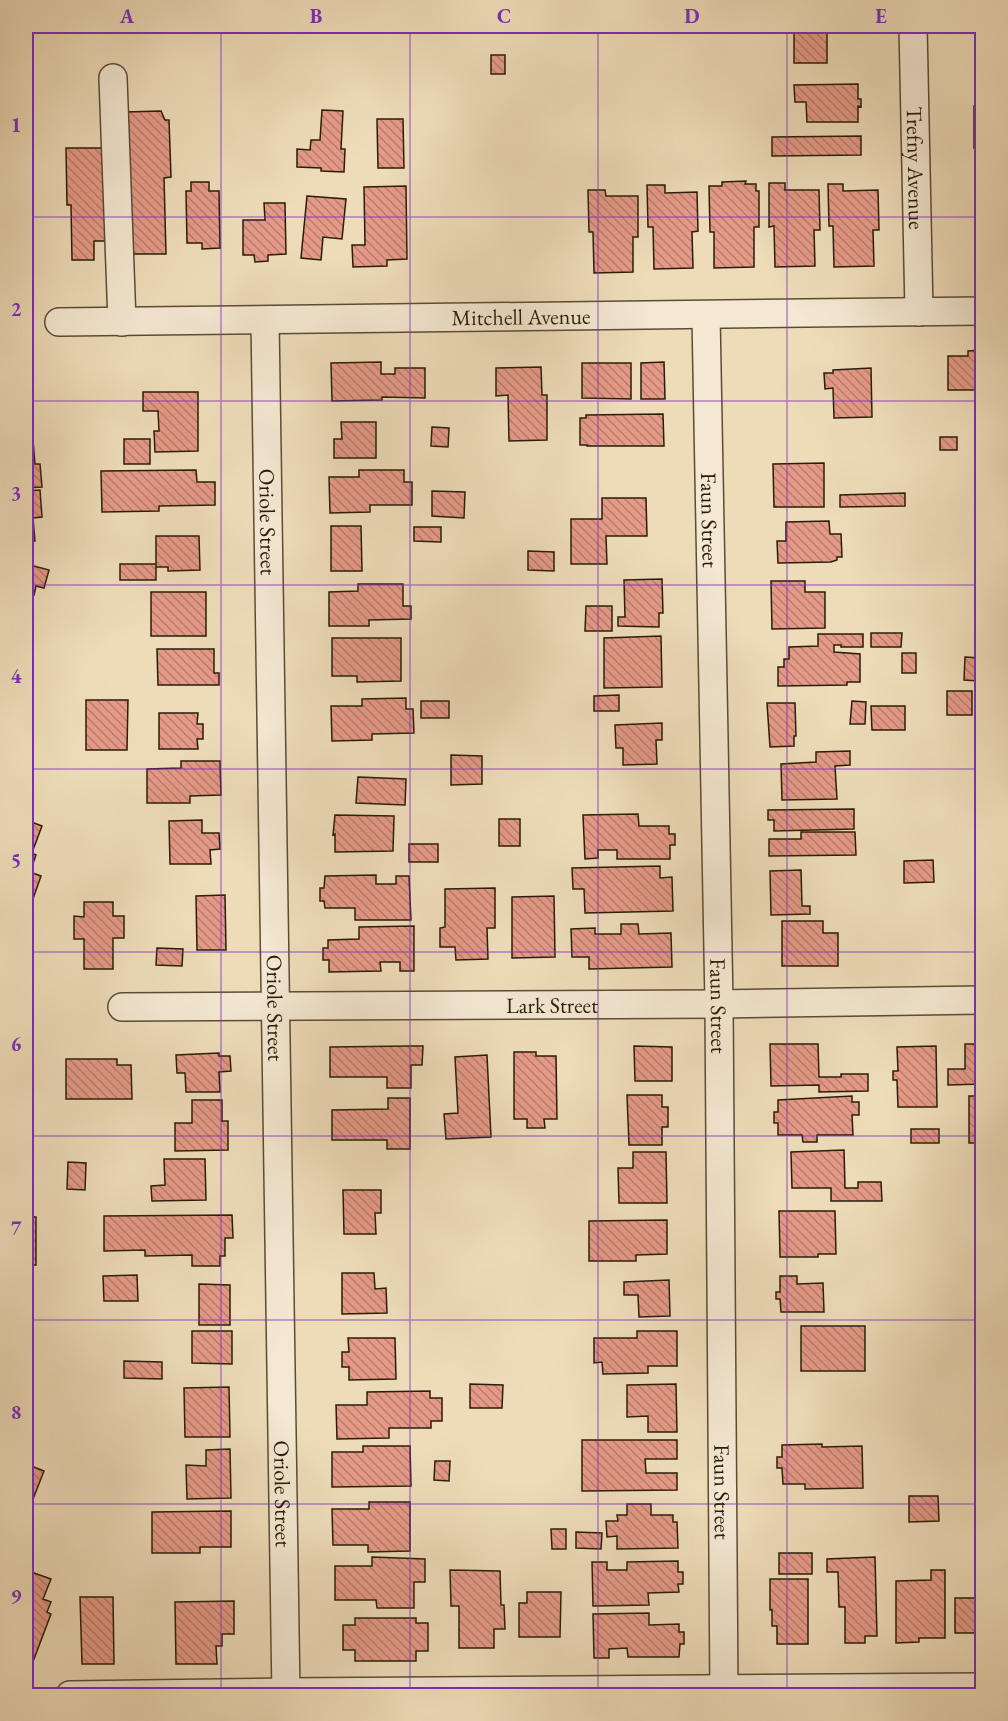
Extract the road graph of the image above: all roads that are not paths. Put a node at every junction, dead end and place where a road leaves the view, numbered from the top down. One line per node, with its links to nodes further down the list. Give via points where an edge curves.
1 (914, 26): 4 (street, Trefny Avenue)
2 (113, 78): 8 (street)
3 (982, 311): 4 (street, Mitchell Avenue)
4 (919, 312): 5 (street, Mitchell Avenue)
5 (706, 316): 6 (street, Mitchell Avenue); 10 (street, Faun Street)
6 (265, 321): 8 (street, Mitchell Avenue); 12 (street, Oriole Street)
7 (59, 322): 8 (street, Mitchell Avenue)
8 (122, 322)
9 (982, 1000): 10 (street, Lark Street)
10 (719, 1004): 12 (street, Lark Street); 14 (street, Faun Street)
11 (122, 1006): 12 (street, Lark Street)
12 (275, 1007): 15 (street, Oriole Street)
13 (982, 1687): 14 (street)
14 (724, 1693): 15 (street)
15 (286, 1694): 16 (street)
16 (70, 1695)

